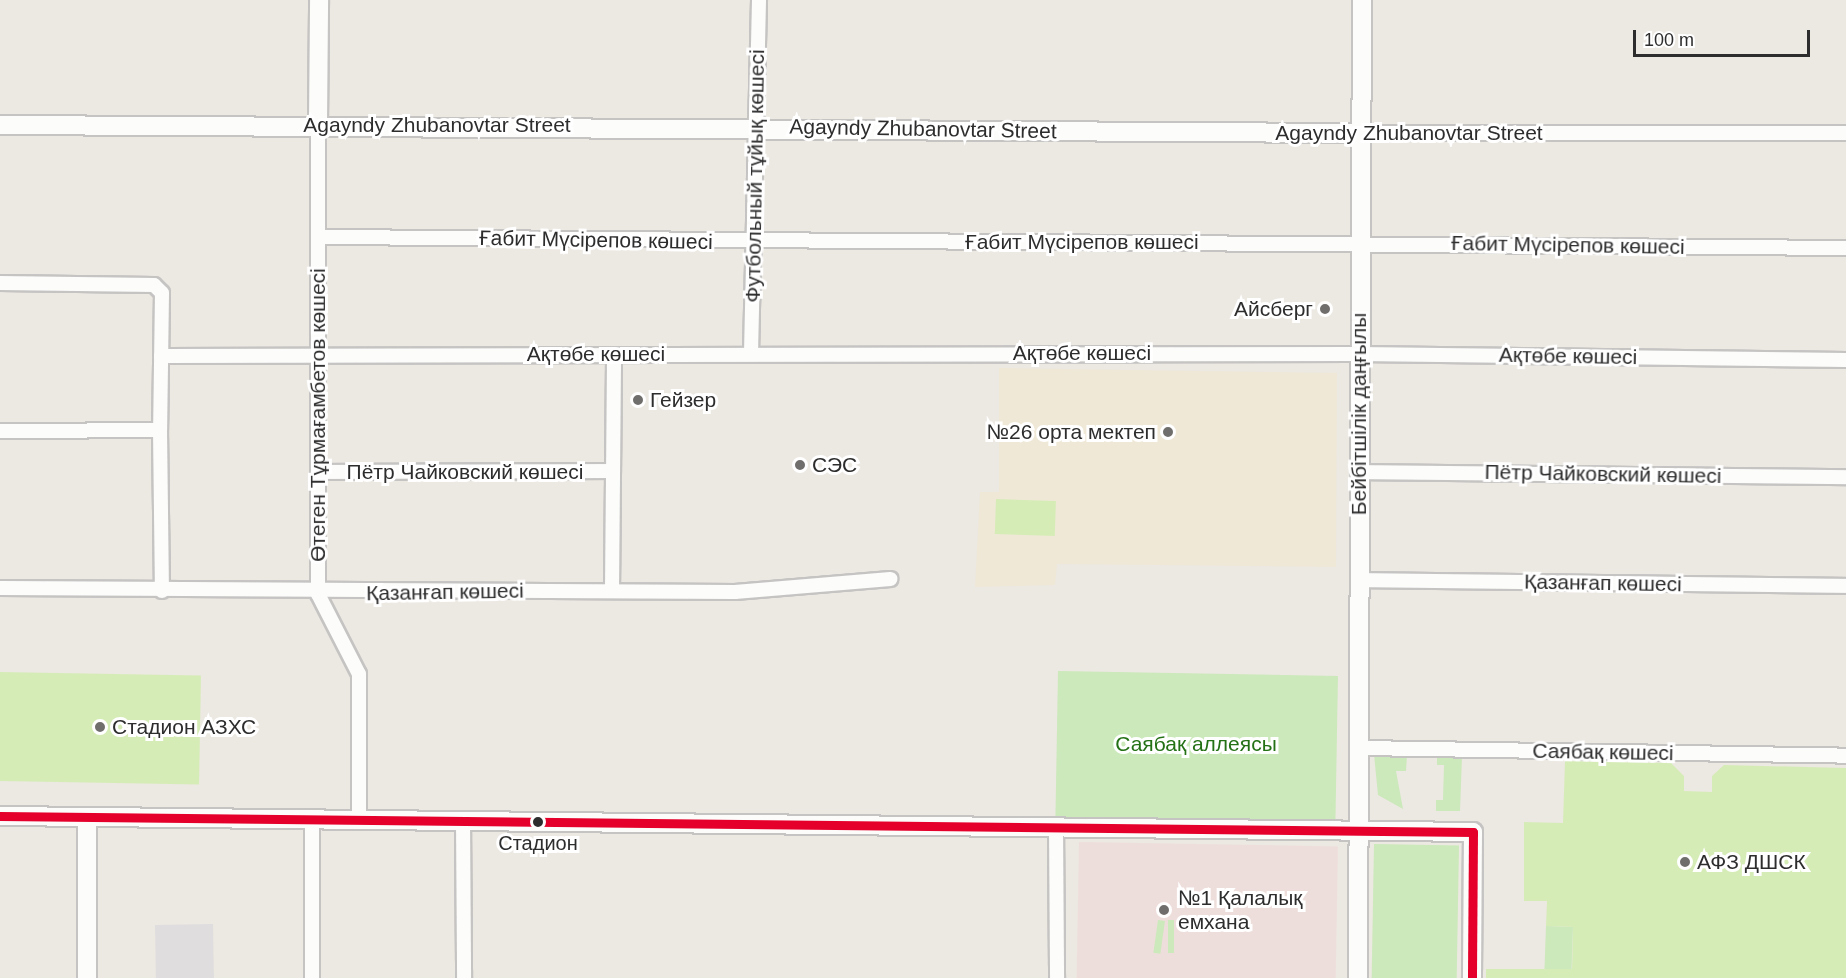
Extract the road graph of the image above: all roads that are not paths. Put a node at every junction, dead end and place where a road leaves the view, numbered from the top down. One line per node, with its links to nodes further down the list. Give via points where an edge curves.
1 (318, 0): 4 (street, Өтеген Тұрмағамбетов көшесі)
2 (759, 0): 6 (street, Футбольный тұйық көшесі)
3 (1362, 0): 8 (street, Бейбітшілік даңғылы)
4 (318, 124): 5 (street, Agayndy Zhubanovtar Street); 6 (street, Agayndy Zhubanovtar Street); 9 (street, Өтеген Тұрмағамбетов көшесі)
5 (0, 125)
6 (755, 127): 8 (street, Agayndy Zhubanovtar Street); 10 (street, Футбольный тұйық көшесі)
7 (1846, 133): 8 (street, Agayndy Zhubanovtar Street)
8 (1360, 134): 11 (street, Бейбітшілік даңғылы)
9 (318, 237): 10 (street, Ғабит Мүсірепов көшесі); 15 (street, Өтеген Тұрмағамбетов көшесі)
10 (753, 242): 11 (street, Ғабит Мүсірепов көшесі); 14 (street, Футбольный тұйық көшесі)
11 (1360, 242): 12 (street, Ғабит Мүсірепов көшесі); 16 (street, Бейбітшілік даңғылы)
12 (1846, 248)
13 (0, 283): 18 (street, via 158,286)
14 (751, 353): 16 (street, Ақтөбе көшесі); 17 (street, Ақтөбе көшесі)
15 (319, 354): 17 (street, Ақтөбе көшесі); 18 (street, Ақтөбе көшесі); 23 (street, Өтеген Тұрмағамбетов көшесі)
16 (1359, 354): 19 (street, Ақтөбе көшесі); 24 (street, Бейбітшілік даңғылы)
17 (614, 355): 22 (street)
18 (161, 356): 20 (street)
19 (1846, 360)
20 (160, 430): 21 (street); 30 (street)
21 (0, 431)
22 (610, 471): 23 (street, Пётр Чайковский көшесі); 31 (street)
23 (319, 472): 32 (street, Өтеген Тұрмағамбетов көшесі)
24 (1359, 472): 25 (street, Пётр Чайковский көшесі); 27 (street, Бейбітшілік даңғылы)
25 (1846, 477)
26 (890, 579): 31 (street, Қазанғап көшесі, via 735,592)
27 (1359, 580): 28 (street, Қазанғап көшесі); 33 (street, Бейбітшілік даңғылы)
28 (1846, 585)
29 (0, 588): 30 (street, Қазанғап көшесі)
30 (162, 591): 32 (street, Қазанғап көшесі)
31 (612, 591): 32 (street, Қазанғап көшесі)
32 (318, 594): 38 (street, Өтеген Тұрмағамбетов көшесі, via 358,674)
33 (1359, 748): 34 (street, Саябақ көшесі); 41 (street, Бейбітшілік даңғылы)
34 (1846, 756)
35 (0, 816): 36 (street)
36 (87, 817): 37 (street); 42 (street)
37 (312, 819): 38 (street); 43 (street)
38 (359, 820): 39 (street)
39 (464, 820): 40 (street); 44 (street)
40 (1056, 826): 41 (street); 45 (street)
41 (1359, 829): 46 (street, Бейбітшілік даңғылы); 47 (street, via 1473,832)
42 (87, 978)
43 (312, 978)
44 (464, 978)
45 (1057, 978)
46 (1358, 978)
47 (1472, 978)

